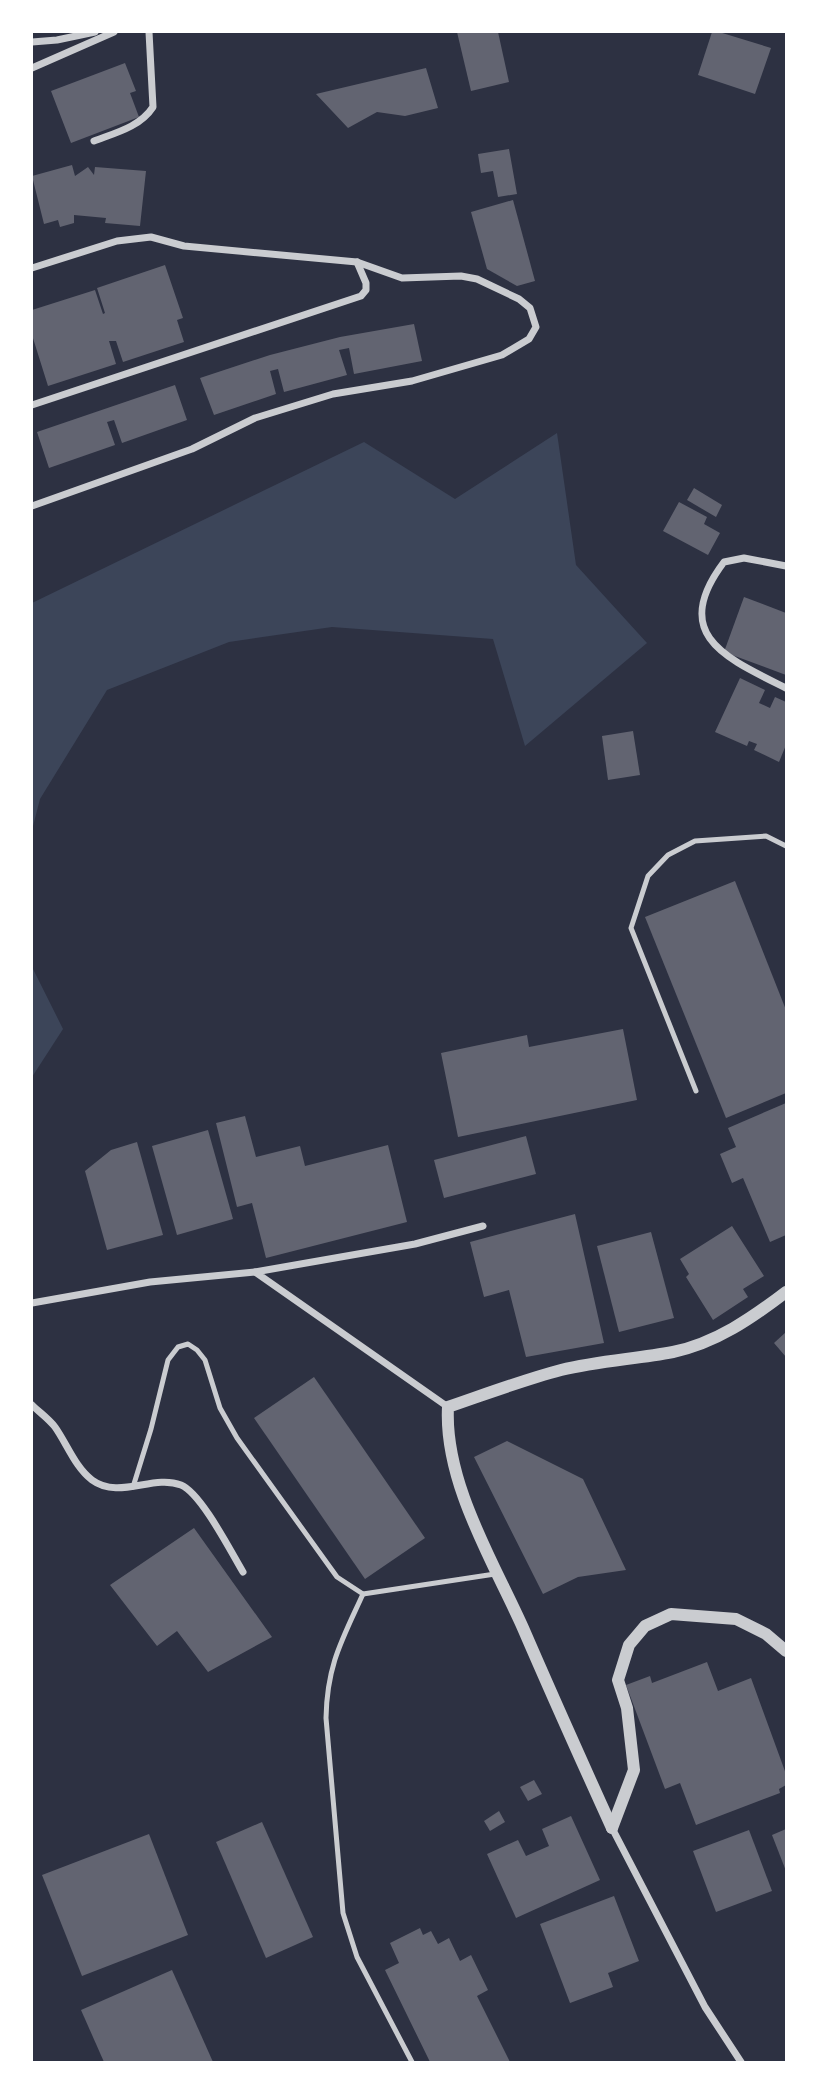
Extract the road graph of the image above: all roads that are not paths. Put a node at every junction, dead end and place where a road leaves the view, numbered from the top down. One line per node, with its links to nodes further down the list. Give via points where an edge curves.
1 (94, 32): 4 (street)
2 (114, 32): 5 (street)
3 (149, 32): 6 (street, via 153,107 130,127)
4 (32, 42)
5 (32, 68)
6 (94, 141)
7 (357, 262): 8 (street, via 184,246 151,237 117,242); 9 (street, via 366,282 361,296); 10 (street, via 402,278 477,279 530,308 536,327 533,335 502,355 412,381 333,394 255,418 192,449)
8 (32, 268)
9 (32, 405)
10 (32, 506)
11 (786, 566): 12 (street, via 744,558 724,562 700,608 714,644 731,659)
12 (786, 688)
13 (786, 846): 14 (lane, via 766,836 695,841 668,855 648,876 631,928)
14 (696, 1091)
15 (483, 1226): 16 (street, via 415,1244)
16 (255, 1272): 18 (street, via 150,1282); 20 (street)
17 (786, 1292): 20 (street, via 721,1336 676,1351 564,1370)
18 (32, 1303)
19 (32, 1405): 21 (street, via 53,1424 93,1480)
20 (448, 1407): 23 (street, via 453,1461)
21 (133, 1487): 22 (street, via 183,1485 204,1507); 24 (lane, via 168,1360 178,1347 188,1344 205,1360 220,1408 237,1438 326,1563)
22 (243, 1572)
23 (498, 1574): 24 (lane); 26 (street)
24 (363, 1594): 27 (lane, via 331,1669 327,1694 342,1913 357,1957)
25 (786, 1651): 26 (street, via 766,1634 736,1619 671,1614 645,1626 629,1645 618,1679 627,1708 634,1770)
26 (612, 1828): 28 (street, via 705,2007)
27 (412, 2063)
28 (741, 2063)

